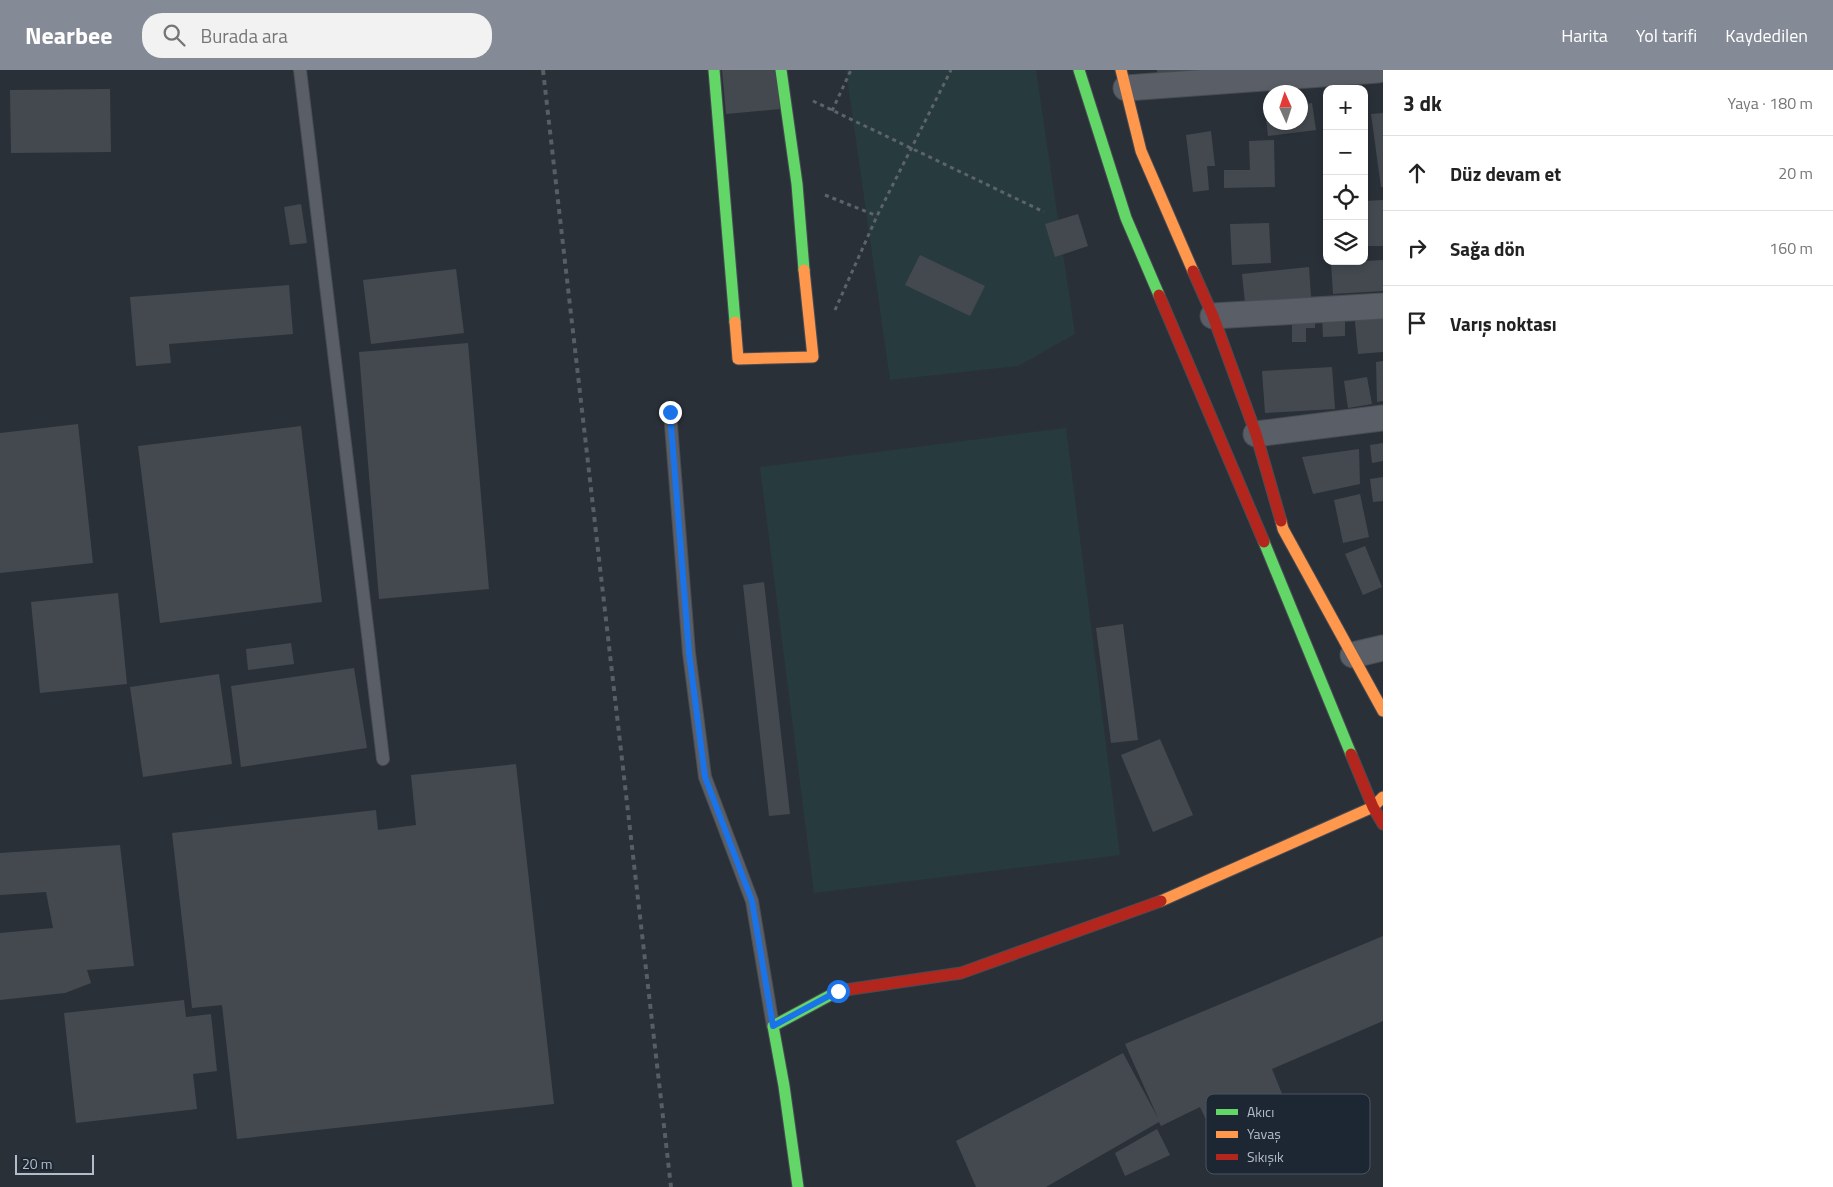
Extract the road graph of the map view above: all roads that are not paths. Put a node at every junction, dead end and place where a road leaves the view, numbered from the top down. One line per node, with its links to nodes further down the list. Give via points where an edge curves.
1 (300, 70): 16 (lane)
2 (714, 70): 3 (main road, via 738,359 813,357 797,184)
3 (781, 70)
4 (1079, 70): 18 (main road, via 1126,218)
5 (1378, 70): 6 (street)
6 (1261, 74): 7 (street)
7 (1123, 79): 9 (main road, via 1141,151)
8 (1383, 306): 9 (street)
9 (1213, 316): 12 (main road)
10 (670, 412): 20 (lane, via 689,653 705,777 752,901)
11 (1383, 418): 12 (street)
12 (1256, 434): 14 (main road, via 1283,529)
13 (1383, 648): 14 (street)
14 (1354, 655): 15 (main road)
15 (1383, 711)
16 (383, 759)
17 (1383, 797): 18 (main road)
18 (1373, 807): 19 (main road); 20 (main road, via 1176,896 961,973 838,991)
19 (1383, 824)
20 (773, 1026): 21 (main road)
21 (798, 1187)

